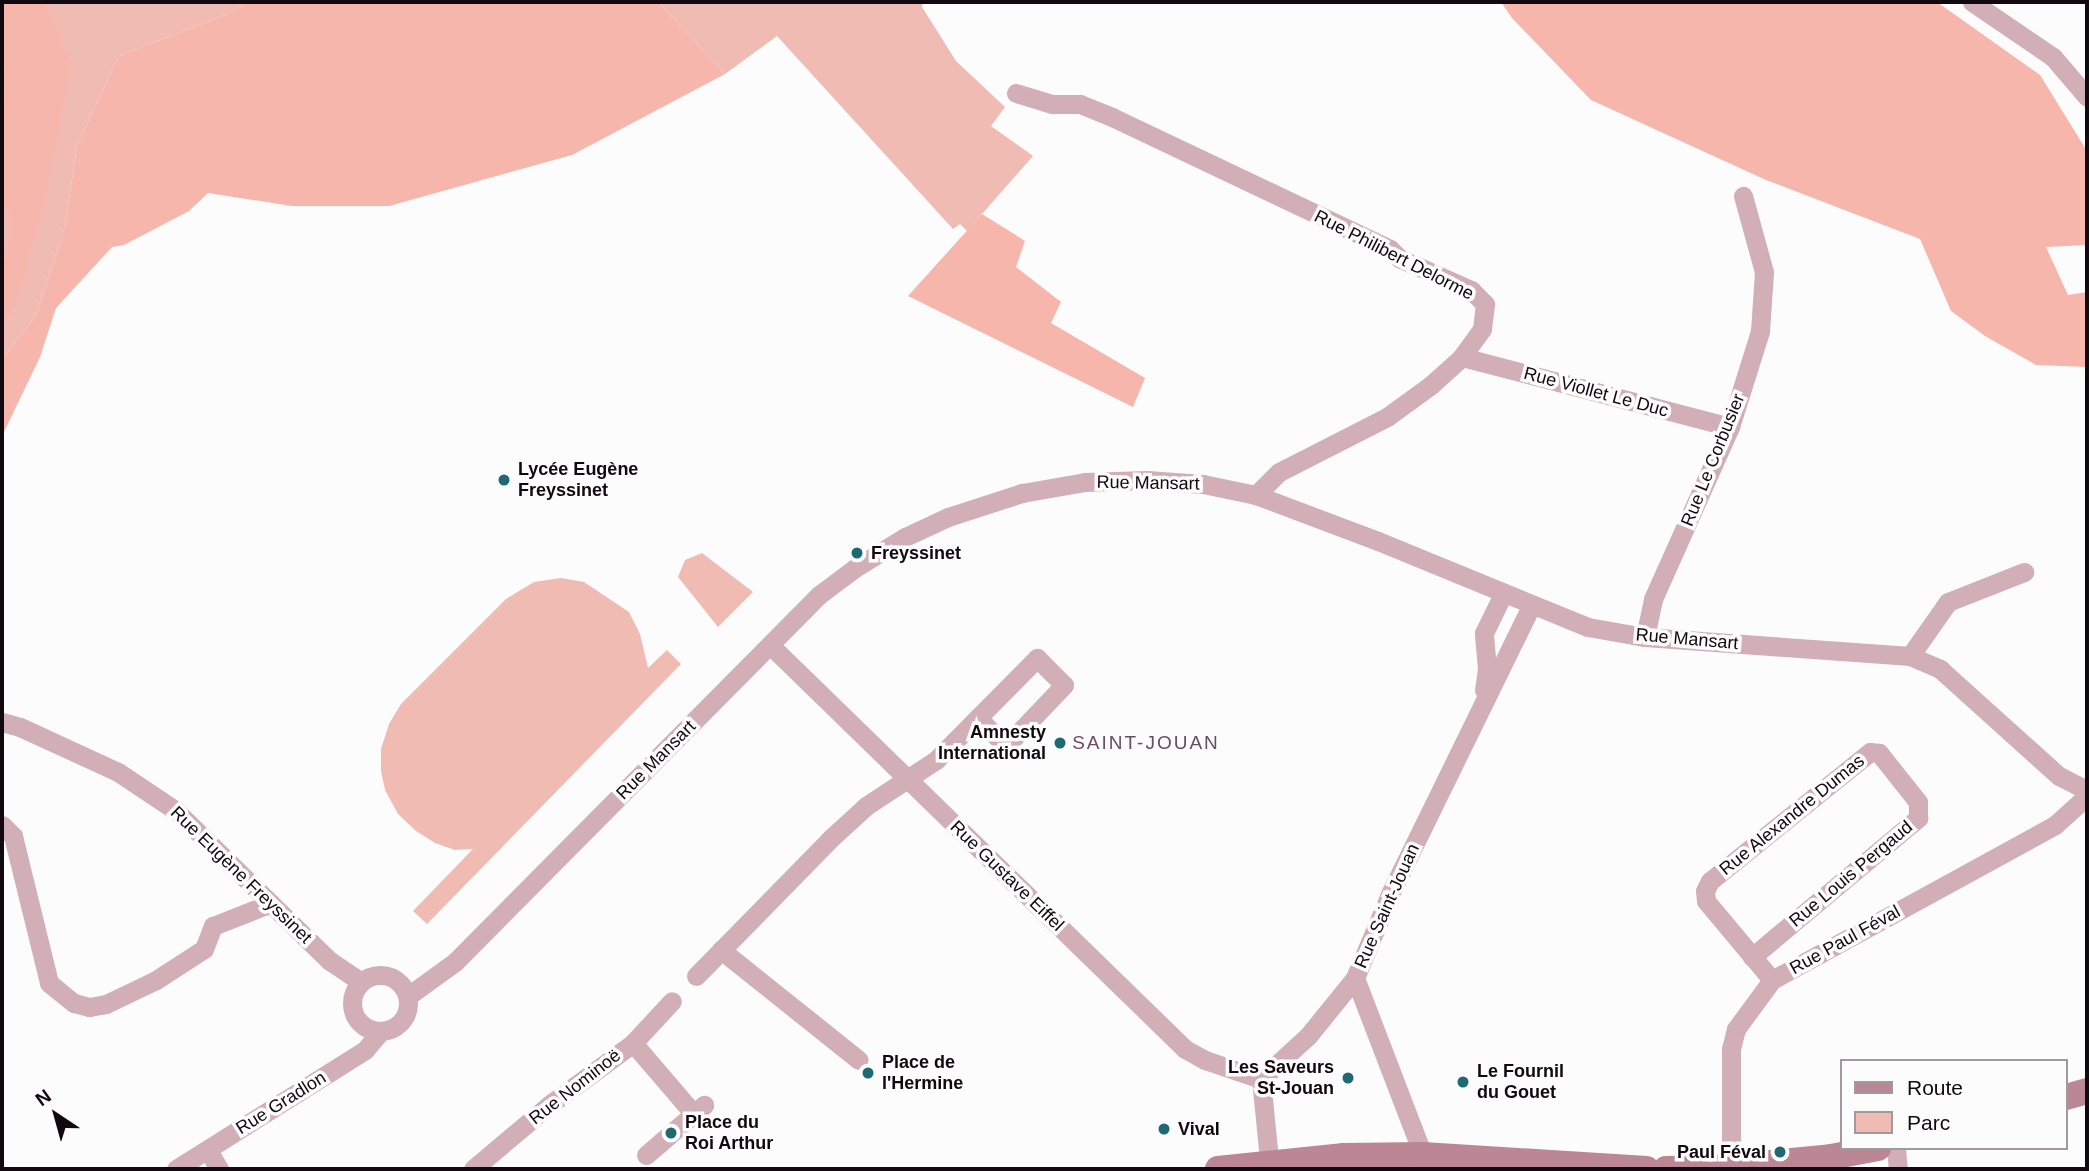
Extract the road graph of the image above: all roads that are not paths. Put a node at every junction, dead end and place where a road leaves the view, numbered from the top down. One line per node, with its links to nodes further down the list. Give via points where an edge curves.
1 (1972, 2): 3 (street, via 2053,57)
2 (1016, 93): 5 (street, Rue Philibert Delorme, via 1052,104 1080,104 1112,117 1471,290 1485,304 1482,329)
3 (2085, 94)
4 (1743, 196): 6 (street, Rue Le Corbusier, via 1764,272 1760,331)
5 (1462, 357): 6 (street, Rue Viollet Le Duc); 7 (street, Rue Philibert Delorme, via 1387,417 1279,472)
6 (1730, 427): 11 (street, Rue Le Corbusier, via 1653,599)
7 (1256, 495): 9 (street, Rue Mansart); 12 (street, Rue Mansart, via 1203,484 1110,481 1022,493 979,506 905,537 855,568 819,595)
8 (2024, 572): 13 (street, via 1948,602)
9 (1503, 594): 10 (street, Rue Mansart); 14 (street, Rue Saint-Jouan, via 1484,633 1488,669)
10 (1531, 606): 11 (street, Rue Mansart, via 1588,627); 14 (street, Rue Saint-Jouan)
11 (1644, 637): 13 (street, Rue Mansart)
12 (770, 645): 18 (street, Rue Gustave Eiffel); 29 (street, Rue Mansart, via 455,962)
13 (1910, 656): 19 (street, Rue Mansart, via 1940,669 2059,776)
14 (1481, 709): 26 (street, Rue Saint-Jouan, via 1391,892)
15 (978, 718): 15 (street, via 1006,746 1065,685 1037,658); 18 (street)
16 (2, 722): 22 (street, Rue Eugène Freyssinet, via 118,772 175,810)
17 (1874, 752): 24 (street, Rue Louis Pergaud, via 1918,802 1918,818); 24 (street, Rue Alexandre Dumas, via 1710,881 1706,901)
18 (909, 780): 23 (street, via 866,806); 34 (street, Rue Gustave Eiffel, via 1185,1049)
19 (2087, 790)
20 (2087, 796): 27 (street, Rue Paul Féval, via 2055,825)
21 (2, 825): 22 (street, via 13,836 49,983 74,1003 89,1007 106,1004 156,980 204,949 213,926)
22 (271, 903): 28 (street, Rue Eugène Freyssinet, via 330,961)
23 (721, 950): 25 (street); 33 (street)
24 (1752, 957): 27 (street, Rue Alexandre Dumas)
25 (696, 976)
26 (1355, 978): 34 (street, Rue Saint-Jouan, via 1308,1036); 41 (street)
27 (1772, 980): 43 (street, Rue Paul Féval, via 1736,1029 1731,1049)
28 (361, 982): 29 (street, via 372,976 390,976); 31 (street, via 352,997 356,1017 365,1027)
29 (408, 996): 31 (street, via 404,1017)
30 (673, 1001): 32 (street, Rue Nominoë)
31 (381, 1031): 37 (street, Rue Gradlon, via 365,1051)
32 (633, 1043): 40 (street, via 698,1109); 46 (street, Rue Nominoë)
33 (859, 1060)
34 (1261, 1079): 42 (street)
35 (2087, 1091): 36 (main road)
36 (2068, 1096)
37 (208, 1150): 44 (street, Rue Gradlon); 45 (street)
38 (1868, 1150): 43 (main road)
39 (1896, 1150): 50 (street)
40 (646, 1155)
41 (1423, 1155): 42 (main road, via 1345,1156); 48 (main road)
42 (1268, 1166): 47 (main road)
43 (1731, 1167): 49 (main road)
44 (176, 1169)
45 (219, 1169)
46 (473, 1169)
47 (1218, 1169)
48 (1647, 1169)
49 (1667, 1169)
50 (1898, 1169)

